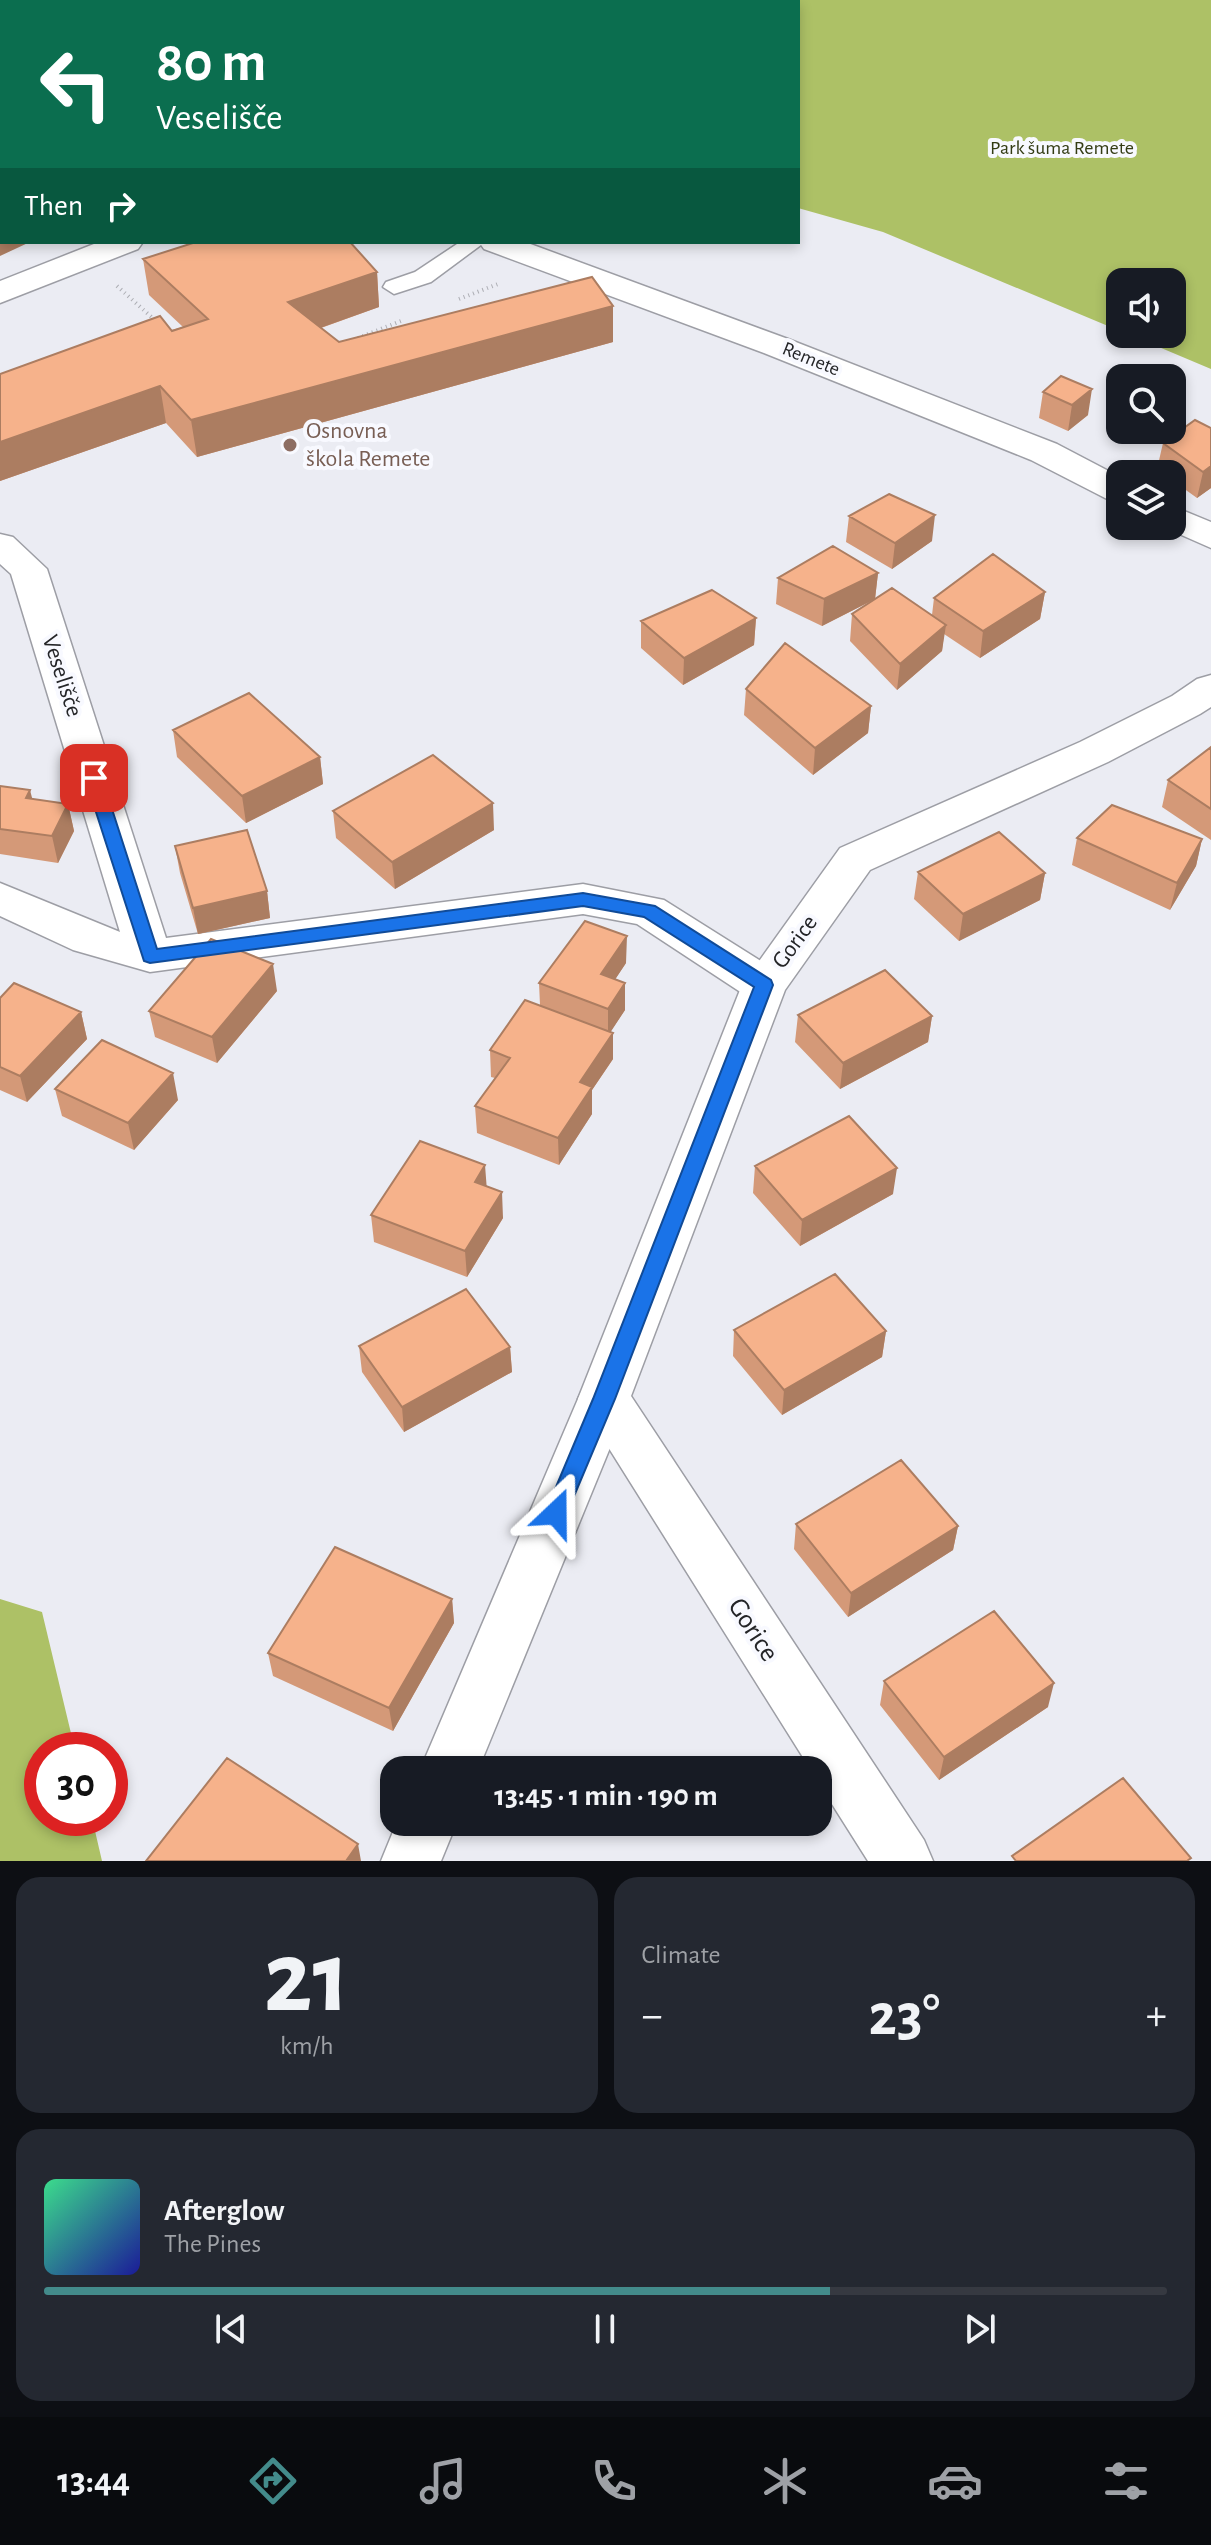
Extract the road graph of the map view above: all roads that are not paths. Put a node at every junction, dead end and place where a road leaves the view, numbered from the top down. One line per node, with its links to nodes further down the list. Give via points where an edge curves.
1 (122, 244): 5 (street)
2 (471, 244): 4 (lane, via 423,277)
3 (500, 244): 6 (street, Remete, via 1030,446)
4 (394, 287)
5 (0, 293)
6 (1106, 484)
7 (1186, 524): 8 (street)
8 (1211, 537)
9 (0, 545): 12 (street, Veselišče, via 28,569)
10 (1211, 688): 13 (street, Gorice, via 1094,752 855,859)
11 (0, 898): 12 (street, via 89,939)
12 (150, 956): 13 (street, via 583,899 649,911)
13 (764, 985): 14 (street, Gorice)
14 (604, 1399): 15 (street, Gorice); 18 (street, Gorice)
15 (455, 1756)
16 (421, 1836): 17 (street)
17 (411, 1861)
18 (903, 1861)

